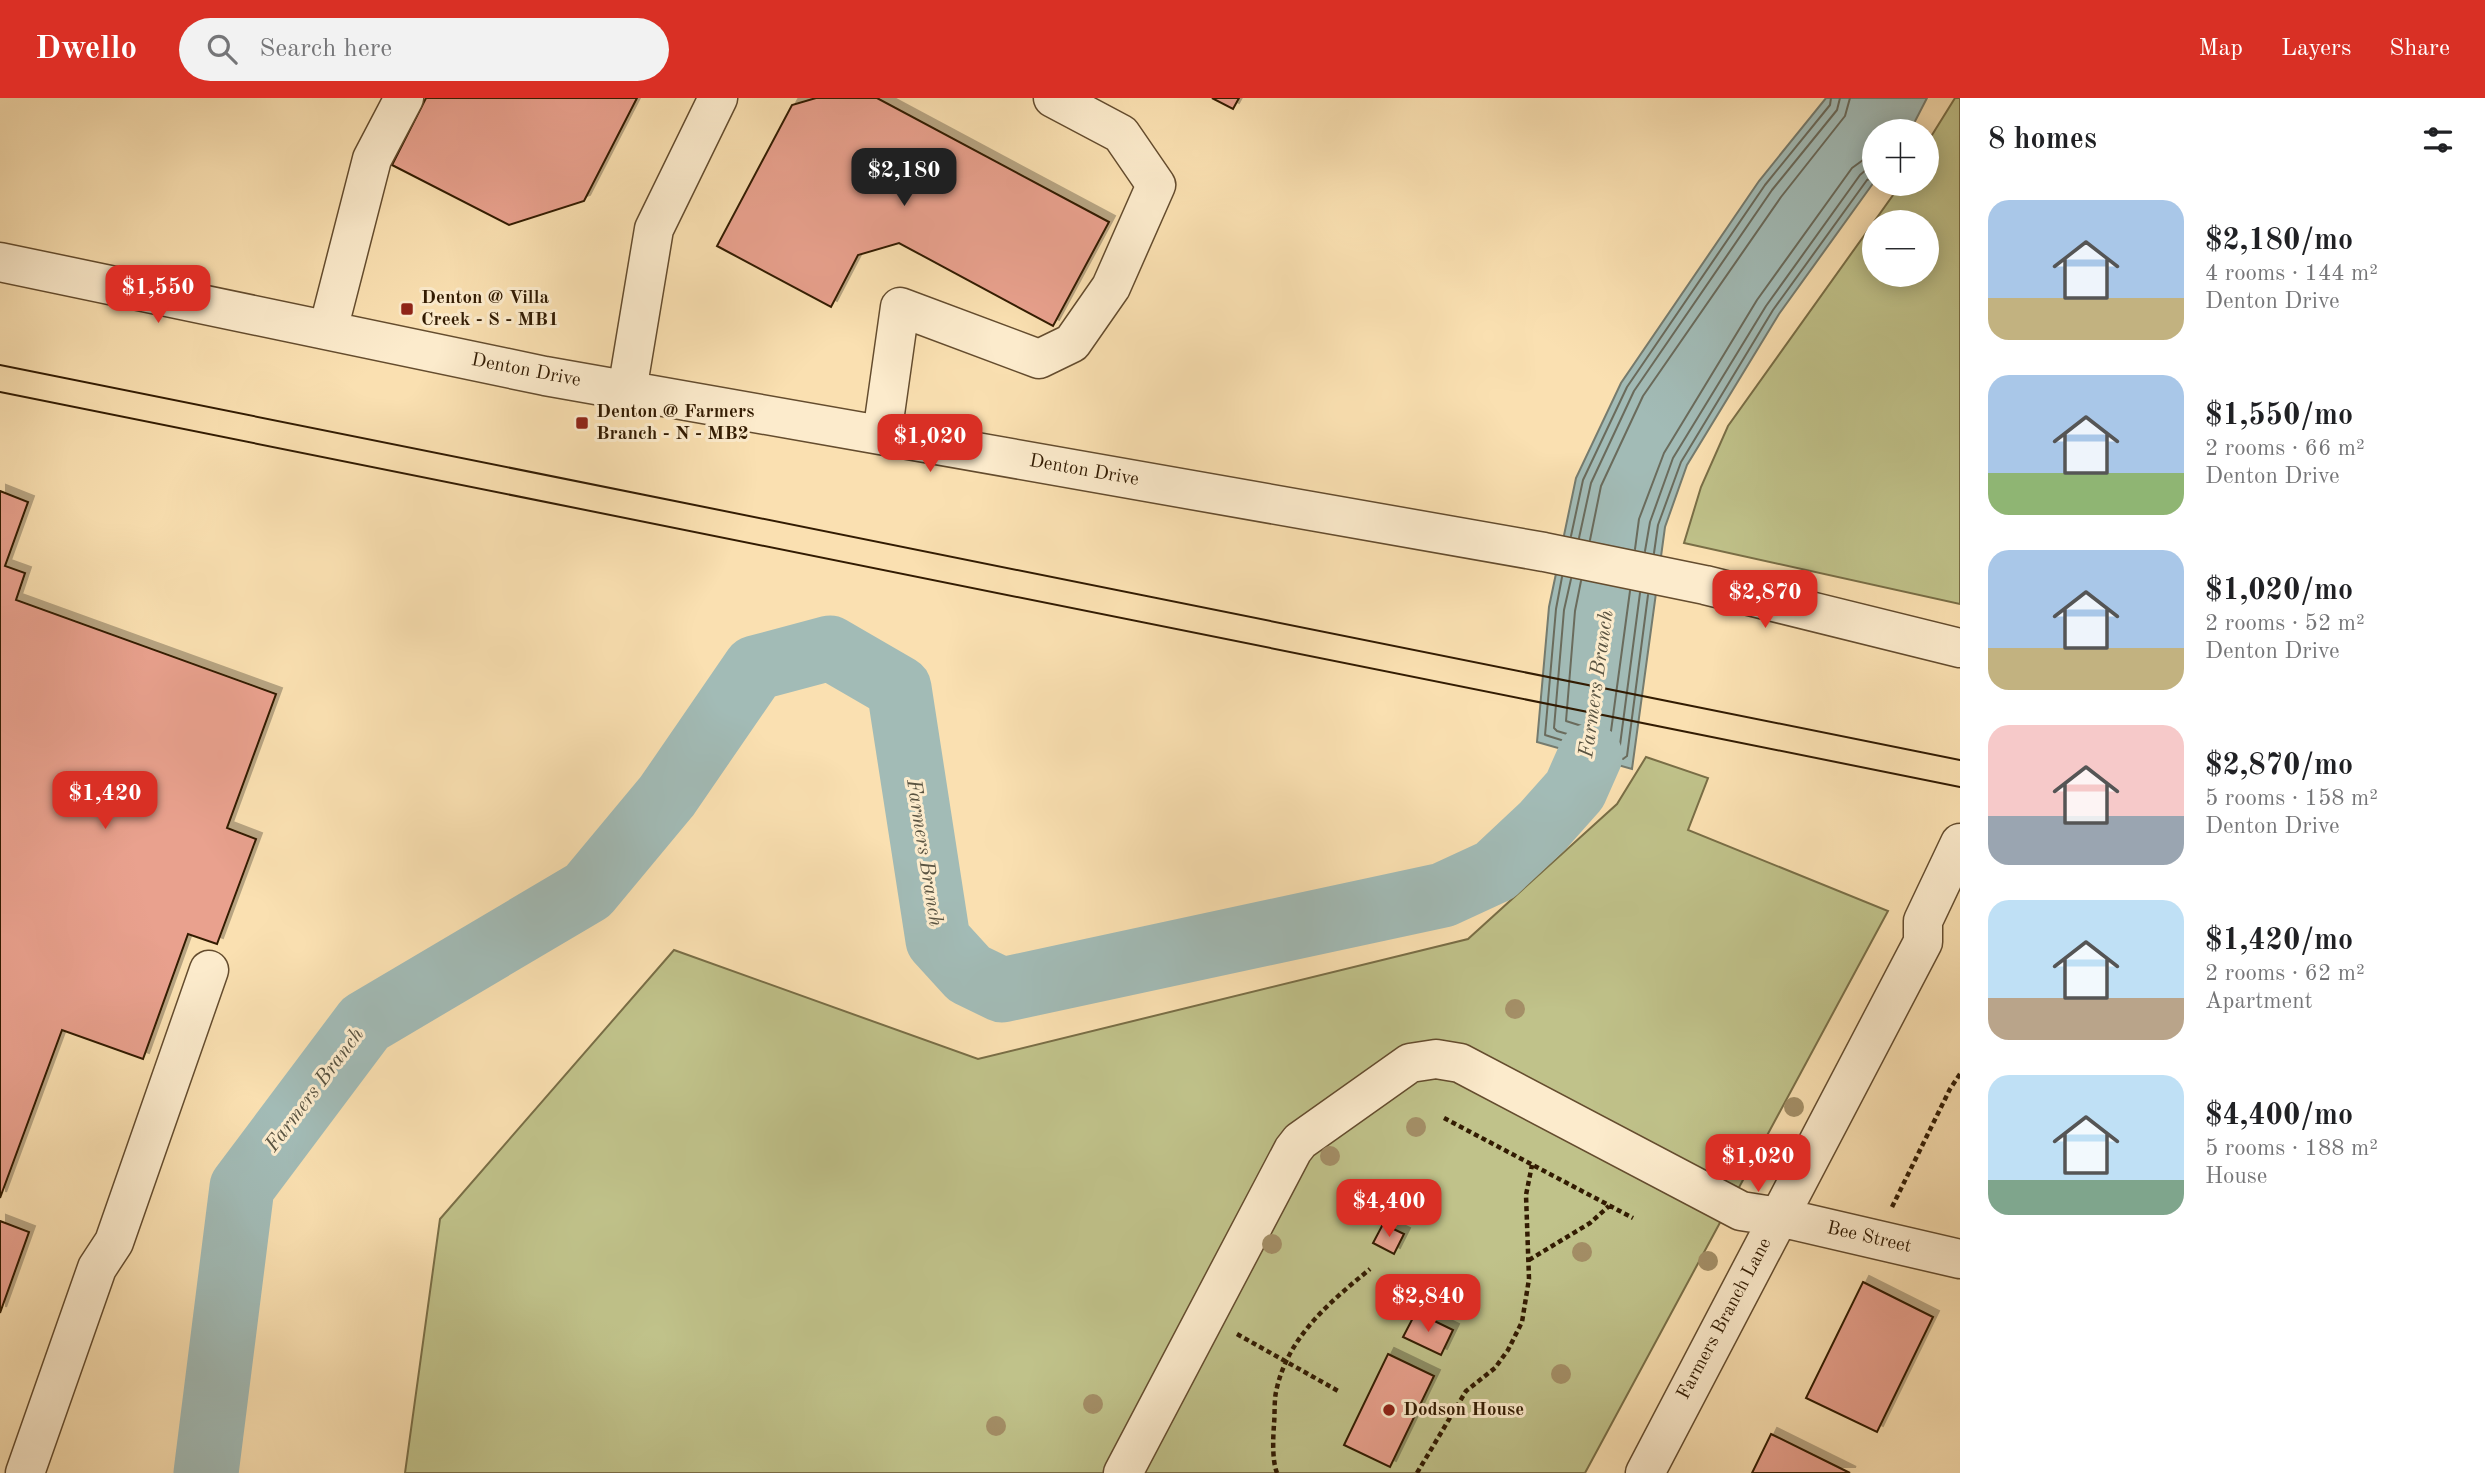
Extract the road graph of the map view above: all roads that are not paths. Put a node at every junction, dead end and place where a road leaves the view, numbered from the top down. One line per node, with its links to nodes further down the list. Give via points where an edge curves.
1 (404, 98): 5 (street, via 372,159)
2 (718, 98): 6 (street, via 654,229)
3 (1053, 98): 7 (street, via 1121,134 1156,185 1111,288 1072,343 1039,359 900,307)
4 (0, 262): 5 (street, Denton Drive)
5 (328, 331): 6 (street, Denton Drive)
6 (627, 391): 7 (street, Denton Drive)
7 (882, 435): 8 (street, Denton Drive, via 1544,552 1705,585)
8 (1960, 648)
9 (1960, 843): 11 (street, Farmers Branch Lane, via 1923,920)
10 (1960, 898): 11 (street, Farmers Branch Lane, via 1944,929)
11 (1923, 942): 13 (street, Farmers Branch Lane)
12 (209, 971): 15 (street, via 114,1242 97,1268)
13 (1779, 1217): 14 (street, Bee Street); 16 (street, Bee Street, via 1741,1211 1460,1063 1436,1059 1410,1063 1293,1150); 17 (street, Farmers Branch Lane)
14 (1960, 1259)
15 (25, 1473)
16 (1123, 1473)
17 (1645, 1473)

